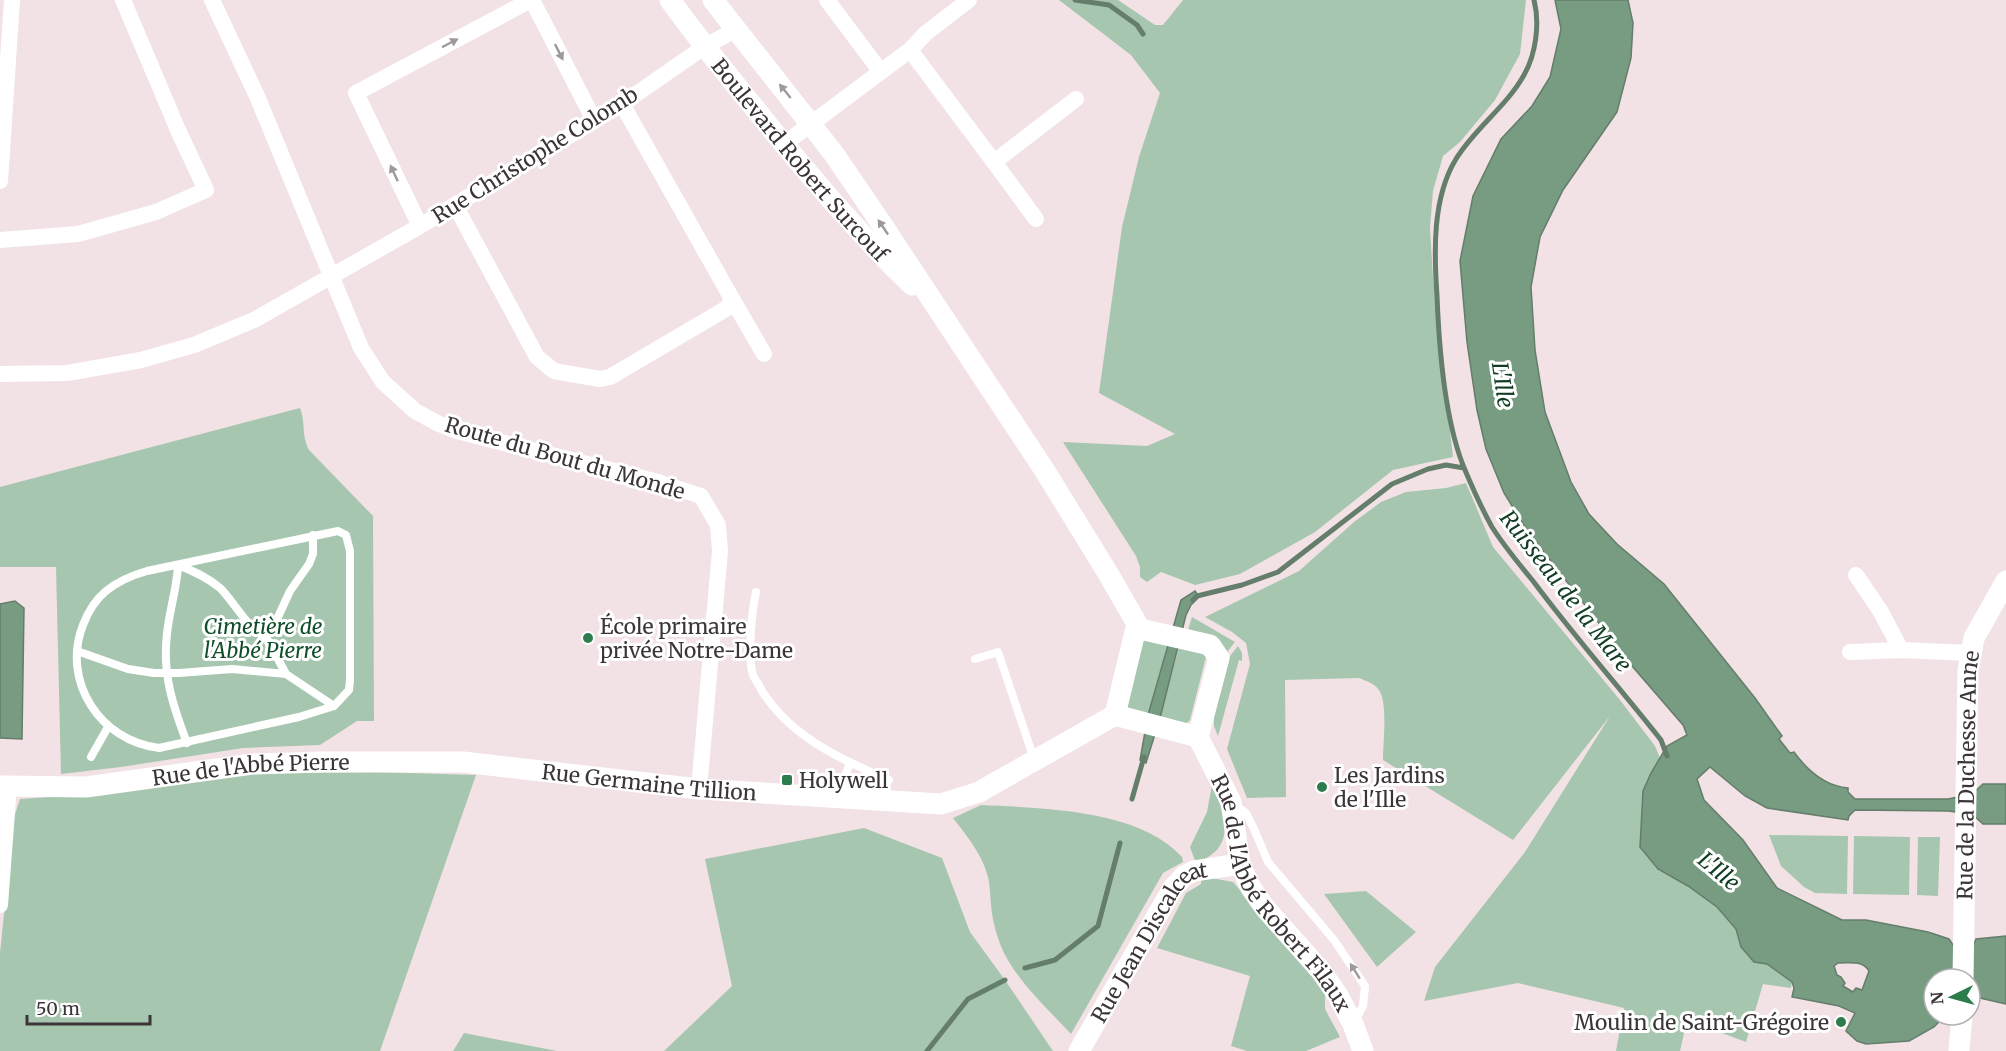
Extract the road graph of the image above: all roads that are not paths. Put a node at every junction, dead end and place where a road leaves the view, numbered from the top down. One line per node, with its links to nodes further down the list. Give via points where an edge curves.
1 (12, 0): 19 (street)
2 (123, 0): 23 (street, via 206,190 156,212 78,234)
3 (212, 0): 24 (street, Route du Bout du Monde)
4 (531, 0): 15 (street, one-way to 15); 22 (street, one-way to 4, via 356,93)
5 (670, 0): 10 (street, Boulevard Robert Surcouf)
6 (713, 0): 9 (street, Boulevard Robert Surcouf)
7 (827, 0): 12 (street)
8 (969, 0): 11 (street)
9 (735, 30): 10 (street, Rue Christophe Colomb); 16 (street, Boulevard Robert Surcouf, one-way to 9)
10 (704, 47): 14 (street, Rue Christophe Colomb); 17 (street, Boulevard Robert Surcouf)
11 (910, 50): 12 (street); 18 (street)
12 (882, 72): 16 (street)
13 (1076, 99): 18 (street)
14 (622, 104): 15 (street, Rue Christophe Colomb); 25 (street)
15 (594, 120): 20 (street, Rue Christophe Colomb)
16 (811, 125): 17 (street); 26 (street, Boulevard Robert Surcouf, one-way to 16)
17 (784, 144): 26 (street, Boulevard Robert Surcouf, via 874,248)
18 (994, 162): 21 (street)
19 (0, 181)
20 (455, 205): 22 (street, Rue Christophe Colomb); 25 (street, via 537,357 554,371 600,379 610,377 729,307)
21 (1036, 219)
22 (420, 226): 24 (street, Rue Christophe Colomb)
23 (0, 240)
24 (333, 276): 28 (street, Rue Christophe Colomb, via 254,320 194,345 141,360 68,373); 54 (street, Route du Bout du Monde, via 361,348 383,382 415,411 457,431 701,496 718,525 720,551)
25 (731, 297): 27 (street)
26 (938, 311): 34 (street, Boulevard Robert Surcouf)
27 (764, 354)
28 (0, 374)
29 (313, 536): 30 (lane); 35 (lane, via 309,564 290,591 272,630); 43 (lane, via 338,531 349,541 350,680 343,698)
30 (178, 565): 35 (lane, via 217,586 255,632); 37 (lane, via 130,576 106,591 88,612); 41 (lane, via 167,633)
31 (1856, 575): 36 (street)
32 (2006, 582): 39 (street, Rue de la Duchesse Anne, via 1974,638)
33 (756, 592): 50 (lane, via 752,613 753,674 768,700 791,726)
34 (1148, 630): 44 (street, via 1136,632); 46 (street, via 1210,645 1219,658)
35 (265, 635): 42 (lane)
36 (1901, 650): 38 (street); 39 (street)
37 (77, 651): 41 (lane, via 128,669); 45 (lane, via 80,686 92,709)
38 (1850, 652)
39 (1970, 653): 59 (street, Rue de la Duchesse Anne)
40 (975, 659): 49 (lane, via 998,652)
41 (166, 673): 42 (lane, via 232,669); 47 (lane)
42 (286, 674): 43 (lane)
43 (334, 705): 47 (lane)
44 (1123, 718): 46 (street); 49 (street)
45 (108, 727): 47 (lane, via 149,747); 48 (lane)
46 (1198, 737): 56 (street, Rue de l'Abbé Robert Filaux)
47 (187, 743)
48 (91, 757)
49 (1034, 761): 55 (street, Rue Germaine Tillion, via 979,792 941,804)
50 (850, 763): 52 (lane); 55 (lane, via 844,779)
51 (502, 767): 53 (street, Rue de l'Abbé Pierre, via 463,762 252,764 86,787); 54 (street, Rue Germaine Tillion)
52 (889, 780)
53 (4, 786): 58 (street)
54 (699, 789): 55 (street, Rue Germaine Tillion)
55 (844, 799)
56 (1231, 802): 57 (street, Rue de l'Abbé Robert Filaux); 60 (lane, one-way to 56, via 1362,1006 1365,986 1334,940 1268,862 1246,813)
57 (1240, 864): 60 (street, Rue de l'Abbé Robert Filaux, via 1260,901 1321,971); 62 (street, Rue Jean Discalceat, via 1194,871 1173,888)
58 (0, 905)
59 (1963, 967)
60 (1353, 1024): 63 (street, Rue de l'Abbé Robert Filaux)
61 (1961, 1027): 64 (street)
62 (1079, 1051)
63 (1362, 1051)
64 (1959, 1051)

